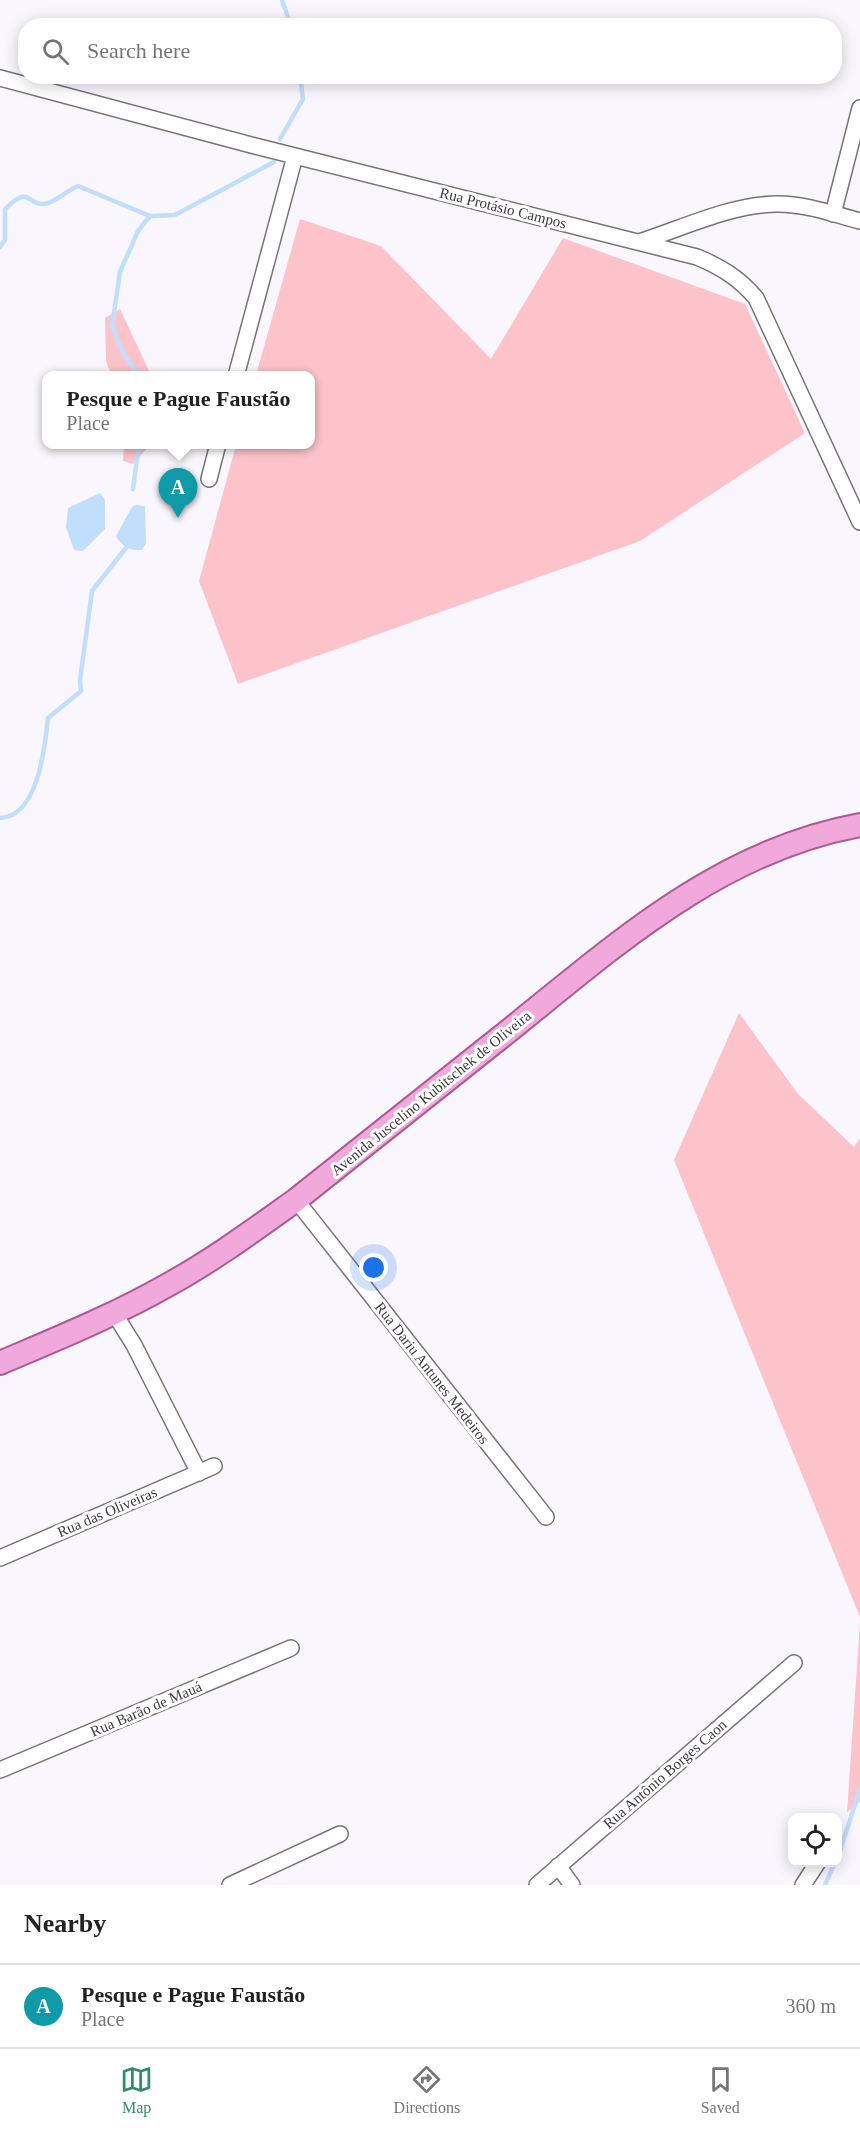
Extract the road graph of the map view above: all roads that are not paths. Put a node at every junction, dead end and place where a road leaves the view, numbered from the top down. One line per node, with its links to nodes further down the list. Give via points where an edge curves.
1 (0, 78): 2 (street, Rua Protásio Campos)
2 (18, 83)
3 (23, 84): 5 (street, Rua Protásio Campos)
4 (860, 108): 6 (street)
5 (295, 156): 8 (street, Rua Protásio Campos); 9 (street)
6 (833, 214): 7 (street); 8 (street, via 787,205 751,207)
7 (860, 221)
8 (639, 242): 12 (street, Rua Protásio Campos, via 719,266 741,280 756,298)
9 (237, 371)
10 (217, 449): 11 (street)
11 (209, 479)
12 (860, 522)
13 (860, 825): 14 (main road, Avenida Juscelino Kubitschek de Oliveira, via 782,845 738,864 680,898 613,946)
14 (296, 1200): 15 (main road, Avenida Juscelino Kubitschek de Oliveira, via 196,1268); 19 (street, Rua Dariu Antunes Medeiros)
15 (114, 1313): 16 (main road, Avenida Juscelino Kubitschek de Oliveira); 18 (street)
16 (0, 1363)
17 (214, 1467): 18 (street, Rua das Oliveiras)
18 (199, 1473): 20 (street, Rua das Oliveiras)
19 (546, 1517)
20 (0, 1558)
21 (291, 1648): 23 (street, Rua Barão de Mauá)
22 (794, 1663): 25 (street, Rua Antônio Borges Caon)
23 (0, 1770)
24 (340, 1834): 27 (street)
25 (558, 1866): 28 (street, Rua Antônio Borges Caon); 29 (street)
26 (815, 1867): 30 (street)
27 (230, 1885)
28 (537, 1885)
29 (572, 1885)
30 (803, 1885)

